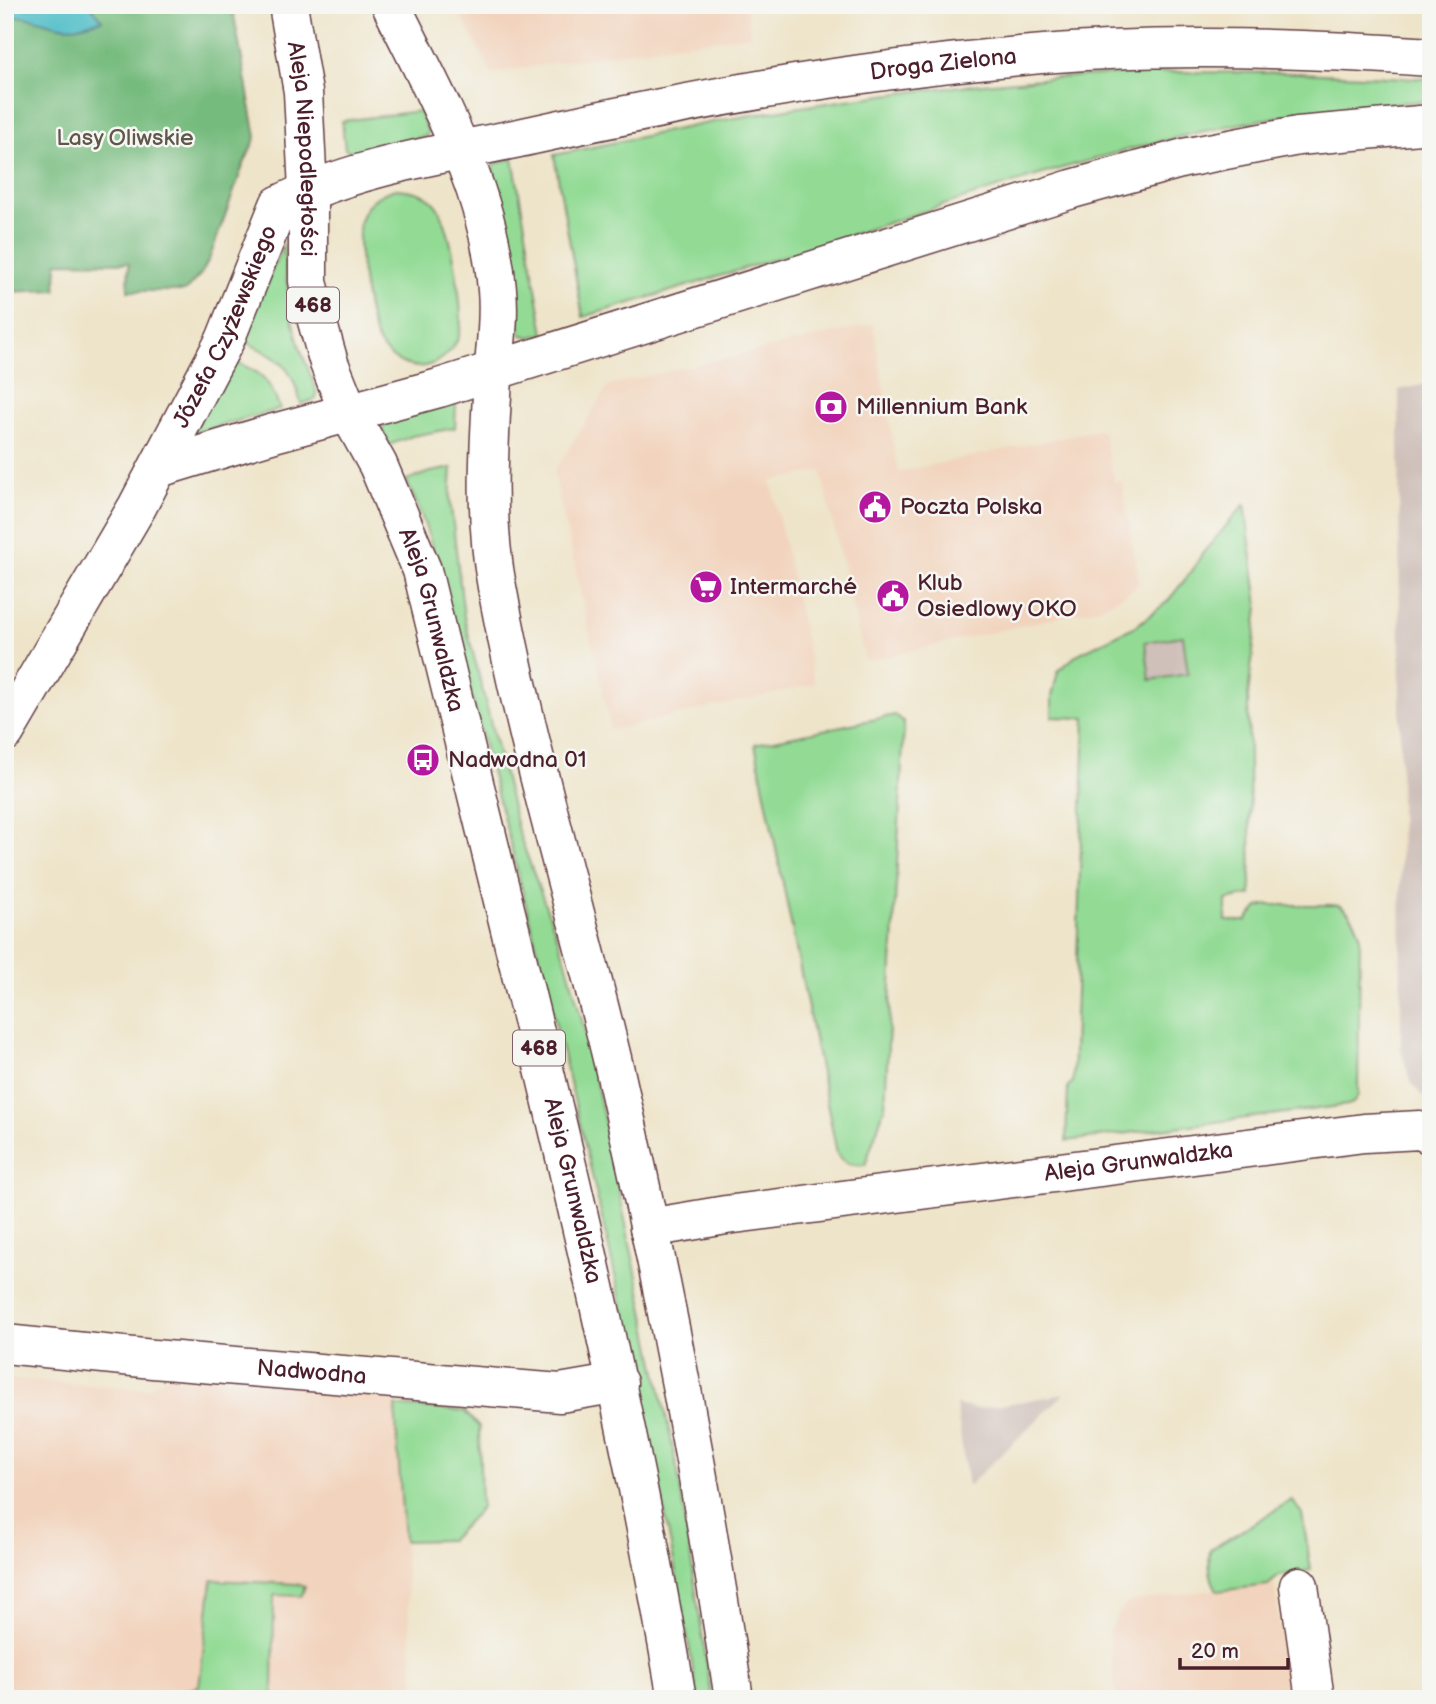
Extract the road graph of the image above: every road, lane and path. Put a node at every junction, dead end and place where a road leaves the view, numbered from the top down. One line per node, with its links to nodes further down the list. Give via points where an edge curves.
1 (288, 5): 6 (street, Aleja Niepodległości / 468, via 303,92)
2 (391, 5): 5 (street)
3 (1431, 57): 5 (street, Droga Zielona, via 1163,48 1022,55 865,72 716,97)
4 (1431, 124): 7 (street, via 1298,135 1184,158)
5 (462, 150): 6 (street, Józefa Czyżewskiego, via 367,170); 7 (street, via 491,240 498,295)
6 (308, 190): 8 (street, Aleja Niepodległości / 468, via 308,281); 9 (street, Józefa Czyżewskiego, via 279,205 225,340)
7 (494, 369): 8 (street, Józefa Czyżewskiego); 12 (street, via 487,483 495,580)
8 (349, 413): 9 (street, Józefa Czyżewskiego); 14 (street, Aleja Grunwaldzka / 468, via 378,465 422,570)
9 (158, 468): 10 (street, Józefa Czyżewskiego)
10 (5, 732)
11 (1425, 1133): 12 (street, Aleja Grunwaldzka, via 1364,1133)
12 (649, 1228): 17 (street, via 684,1400)
13 (5, 1344): 14 (street, Nadwodna, via 560,1393)
14 (618, 1383): 16 (street, Aleja Grunwaldzka / 468)
15 (1299, 1586): 18 (street)
16 (677, 1699)
17 (734, 1699)
18 (1315, 1699)

